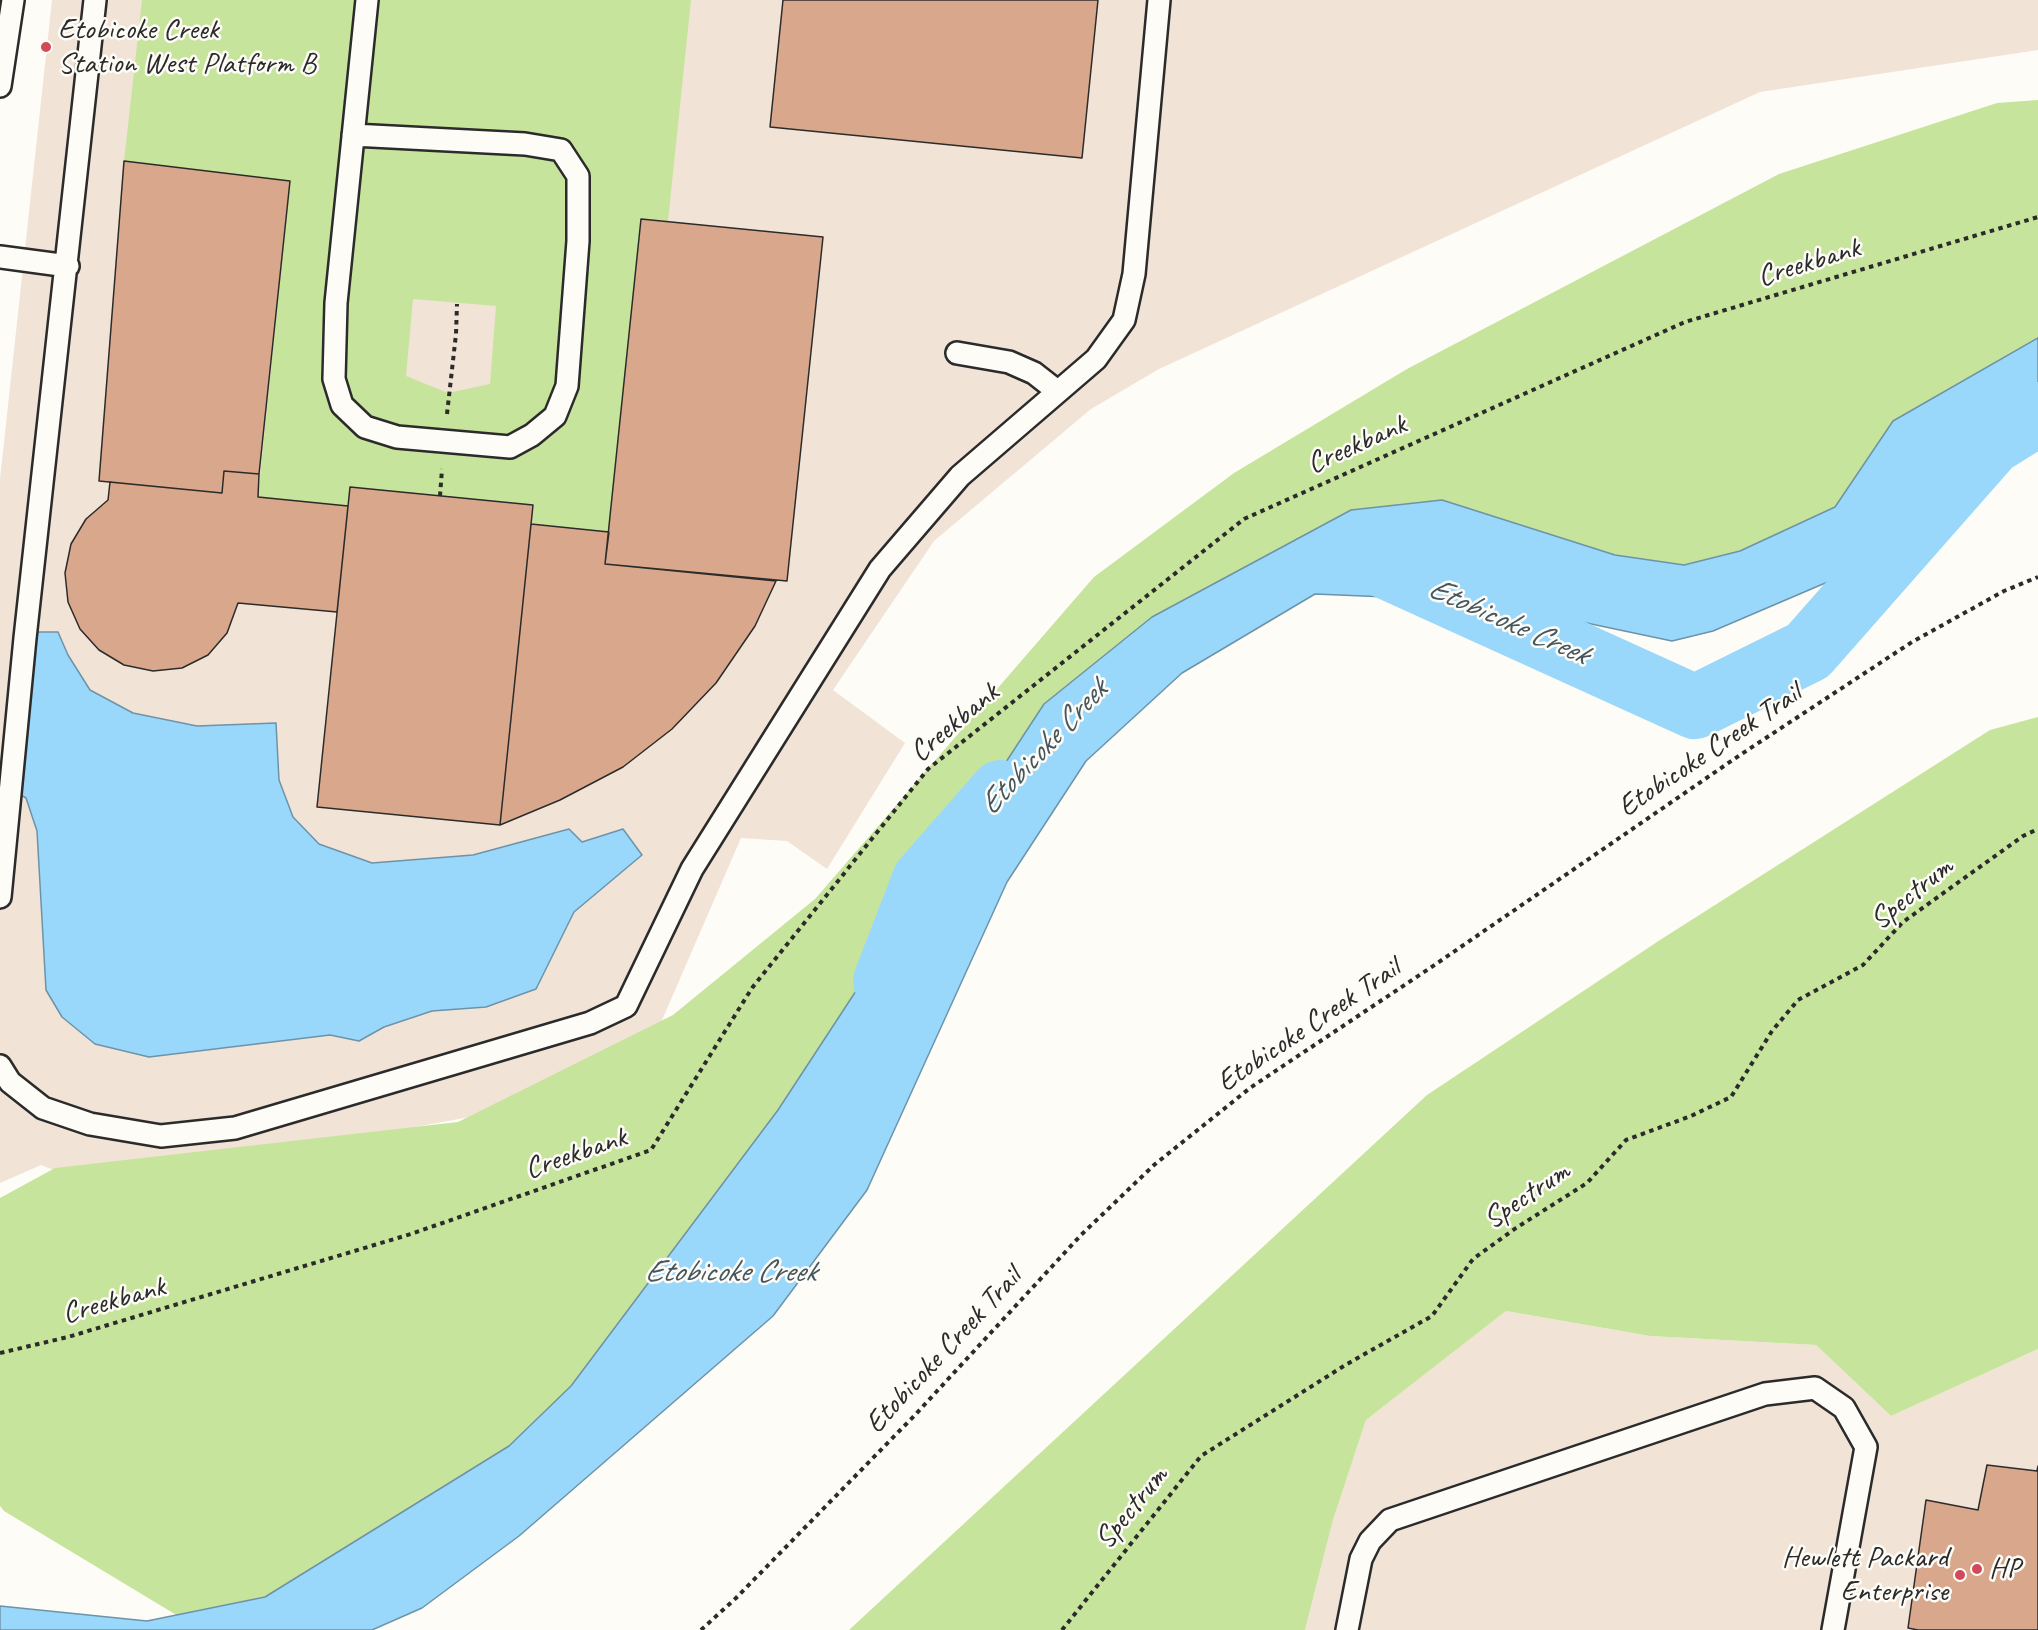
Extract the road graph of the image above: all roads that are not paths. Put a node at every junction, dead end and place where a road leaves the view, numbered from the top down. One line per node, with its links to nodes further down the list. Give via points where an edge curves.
1 (13, 0): 5 (lane)
2 (95, 0): 8 (lane)
3 (367, 0): 6 (lane)
4 (1160, 0): 10 (lane, via 1134,274 1124,320 1096,359)
5 (0, 86)
6 (353, 135): 6 (lane, via 336,303 334,379 342,405 365,427 397,437 510,447 532,435 555,416 567,386 578,242 578,176 561,150 525,144)
7 (0, 257): 8 (lane)
8 (68, 266): 11 (lane)
9 (957, 353): 10 (lane, via 1009,362)
10 (1057, 391): 12 (lane, via 960,476 880,569 692,869 626,1006 590,1023 235,1128 161,1136 90,1124 43,1108 10,1082)
11 (0, 897)
12 (0, 1066)
13 (1347, 1630): 14 (lane, via 1362,1559 1370,1541 1390,1520 1765,1394 1815,1389 1844,1408 1866,1447)
14 (1833, 1630)

